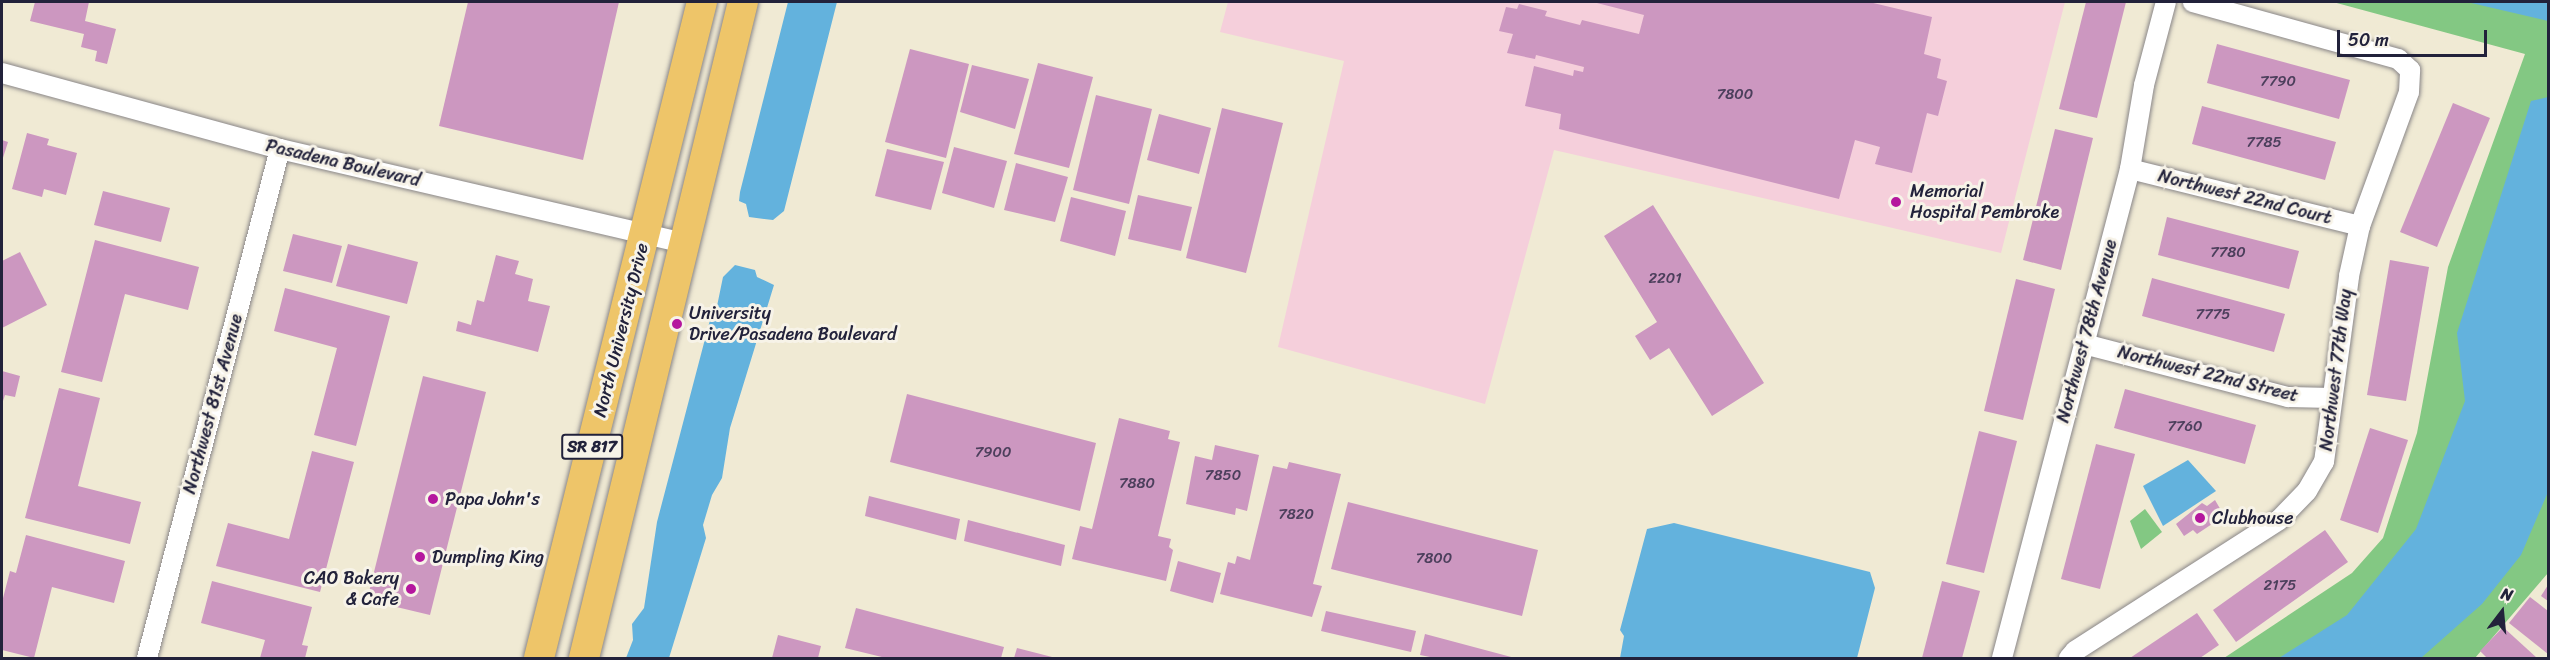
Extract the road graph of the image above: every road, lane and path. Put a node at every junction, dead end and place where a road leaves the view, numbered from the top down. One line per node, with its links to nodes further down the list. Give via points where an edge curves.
1 (702, 2): 9 (main road, North University Drive / SR 817)
2 (743, 2): 10 (main road, SR 817)
3 (2166, 2): 7 (street, Northwest 78th Avenue, via 2144,86)
4 (2193, 2): 8 (street, Northwest 77th Way, via 2398,59 2410,70 2409,92)
5 (2, 73): 6 (street, Pasadena Boulevard)
6 (280, 149): 9 (street, Pasadena Boulevard); 13 (street, Northwest 81st Avenue)
7 (2130, 169): 8 (street, Northwest 22nd Court); 11 (street, Northwest 78th Avenue)
8 (2360, 226): 12 (street, Northwest 77th Way, via 2347,287)
9 (645, 235): 10 (street, Pasadena Boulevard); 14 (main road, North University Drive / SR 817)
10 (687, 244): 15 (main road, SR 817)
11 (2084, 344): 12 (street, Northwest 22nd Street, via 2288,397); 16 (street, Northwest 78th Avenue)
12 (2332, 398): 17 (street, Northwest 77th Way, via 2324,462 2307,491 2279,520)
13 (147, 658)
14 (539, 658)
15 (584, 658)
16 (2002, 658)
17 (2069, 658)

